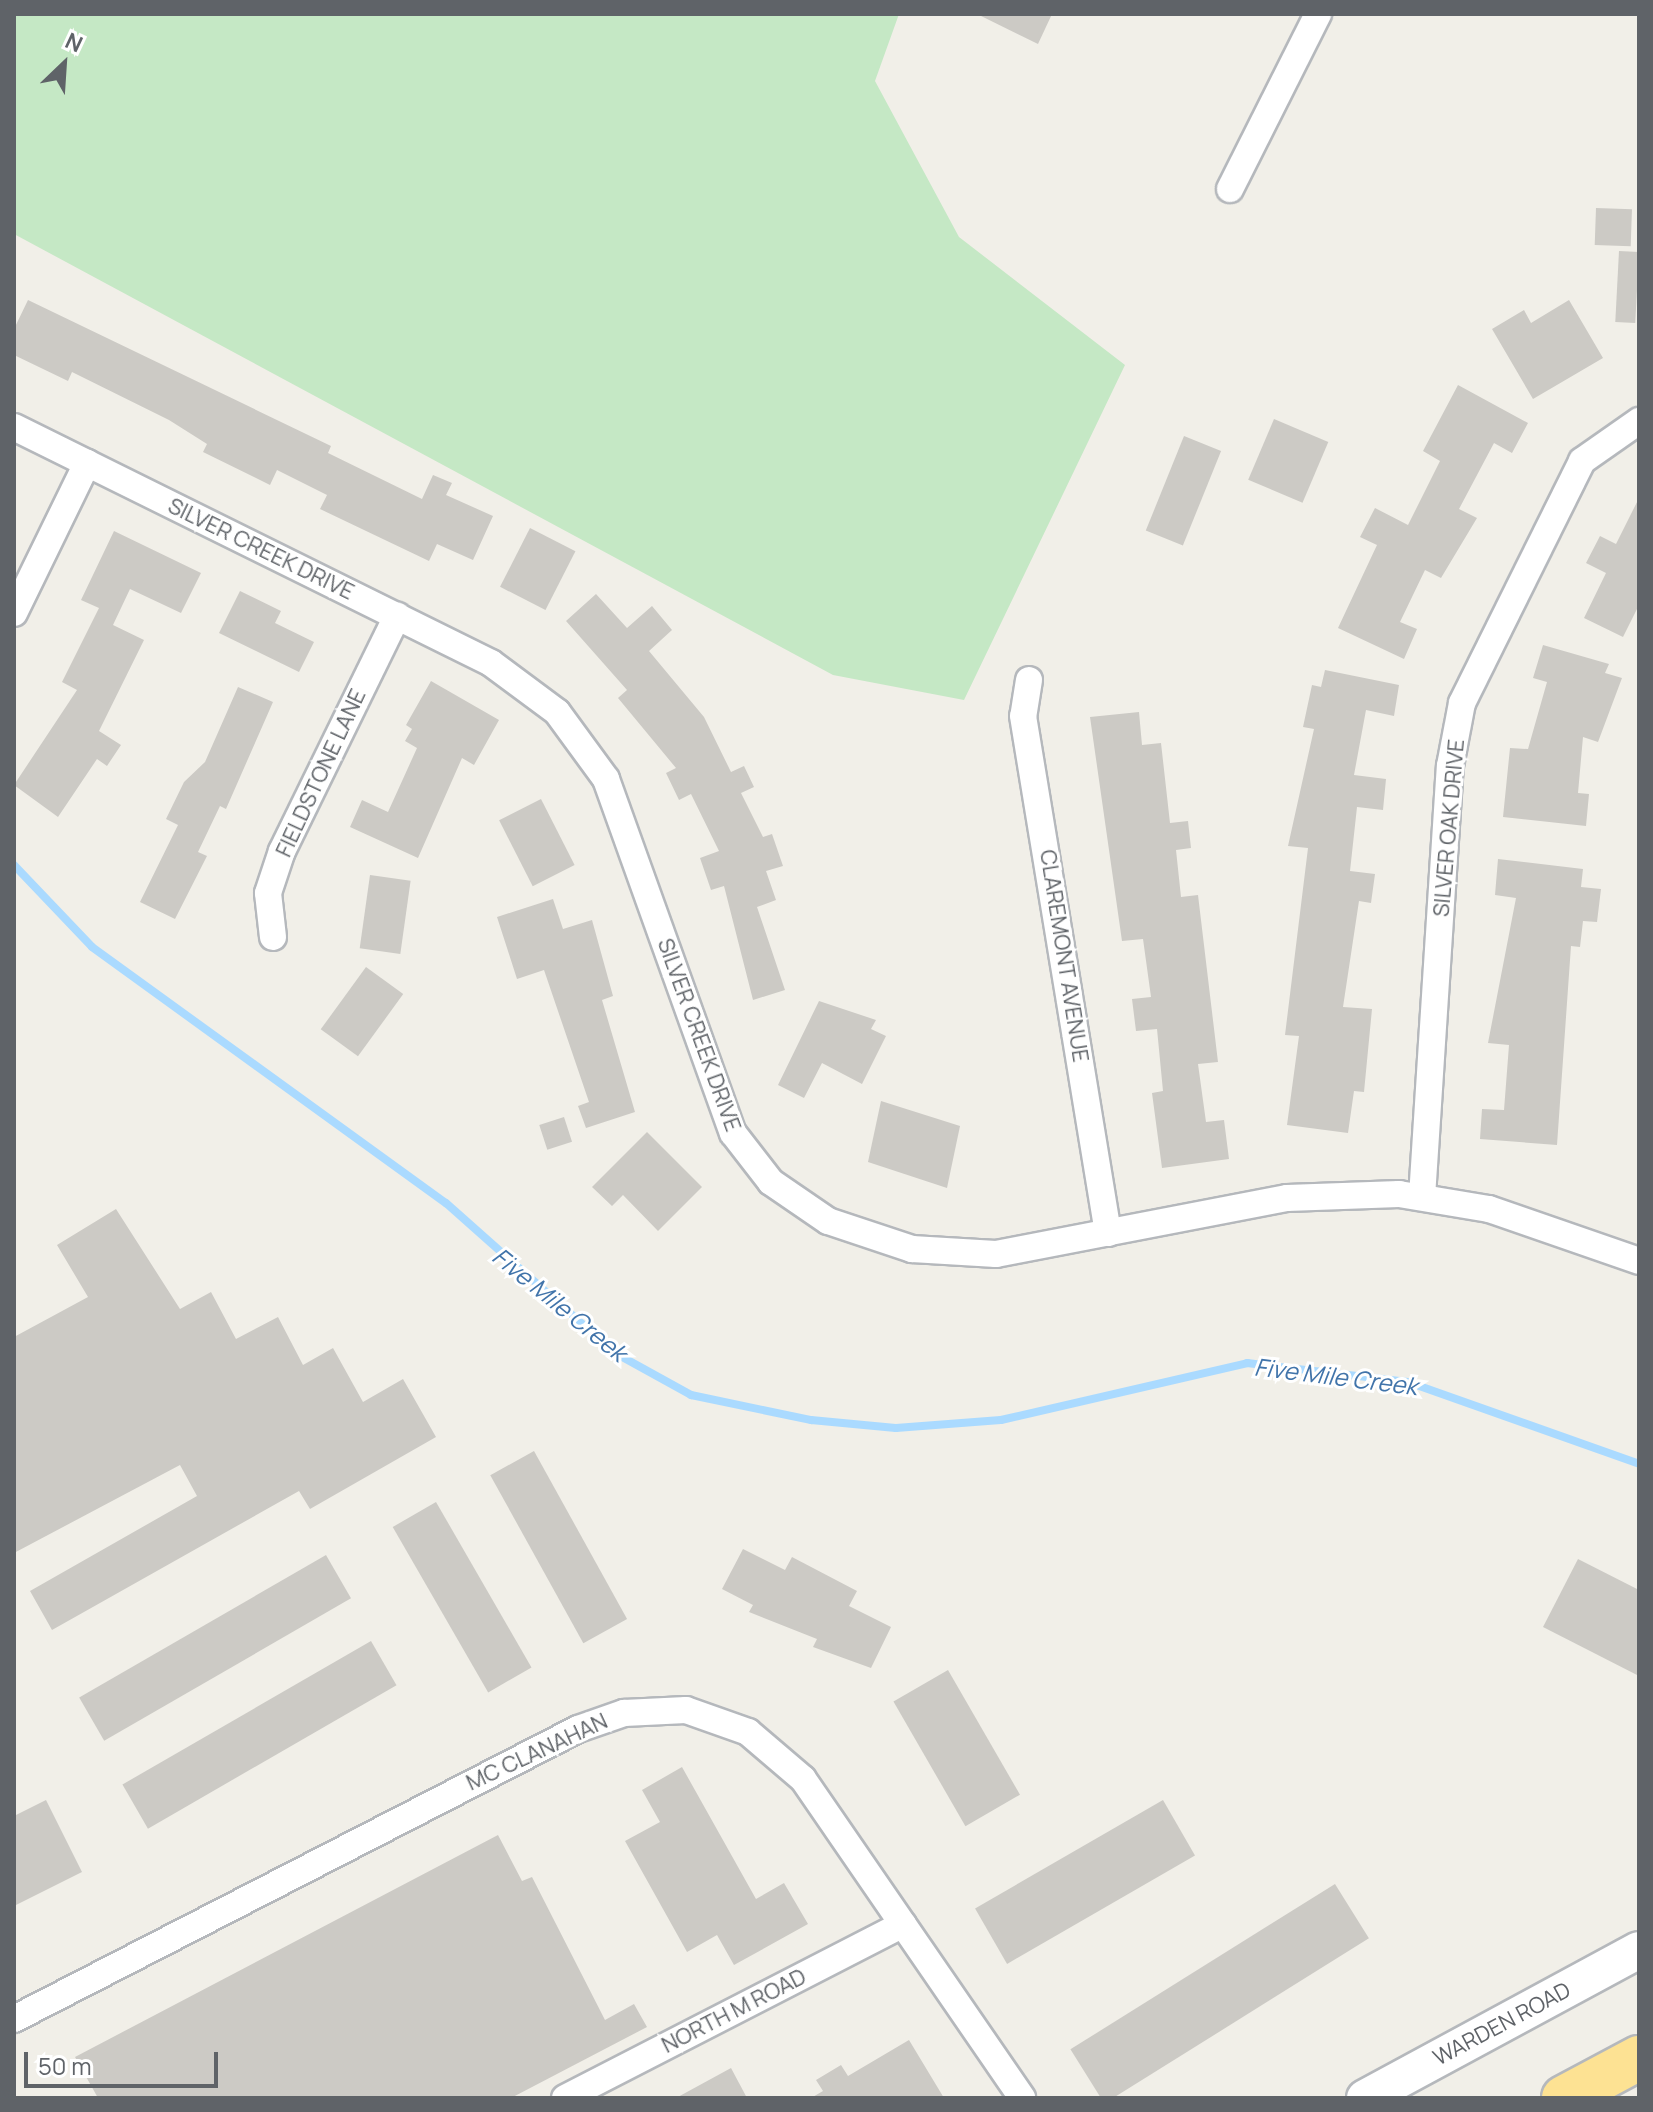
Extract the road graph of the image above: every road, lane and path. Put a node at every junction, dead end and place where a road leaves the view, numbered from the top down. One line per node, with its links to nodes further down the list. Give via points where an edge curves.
1 (1318, 14): 2 (street)
2 (1230, 189)
3 (1639, 421): 10 (street, SILVER OAK DRIVE, via 1582,461 1462,703 1450,766)
4 (14, 427): 5 (street, SILVER CREEK DRIVE)
5 (87, 463): 6 (street); 7 (street, SILVER CREEK DRIVE)
6 (14, 613)
7 (397, 616): 9 (street, FIELDSTONE LANE, via 282,851 268,893); 11 (street, SILVER CREEK DRIVE, via 514,677 564,718 596,760 719,1102 771,1182 828,1221 912,1249 996,1254)
8 (1029, 680): 11 (street, CLAREMONT AVENUE, via 1023,716)
9 (273, 937)
10 (1422, 1197): 11 (street, SILVER CREEK DRIVE, via 1315,1195); 12 (street, SILVER CREEK DRIVE, via 1500,1212)
11 (1108, 1233)
12 (1639, 1261)
13 (903, 1924): 15 (street, MC CLANAHAN, via 806,1783 770,1746 710,1715 624,1713 473,1780); 17 (street, NORTH M ROAD); 18 (street, MC CLANAHAN)
14 (1639, 1950): 19 (main road, WARDEN ROAD)
15 (14, 2019)
16 (1639, 2058): 20 (highway)
17 (565, 2098)
18 (1022, 2098)
19 (1365, 2098)
20 (1564, 2098)

